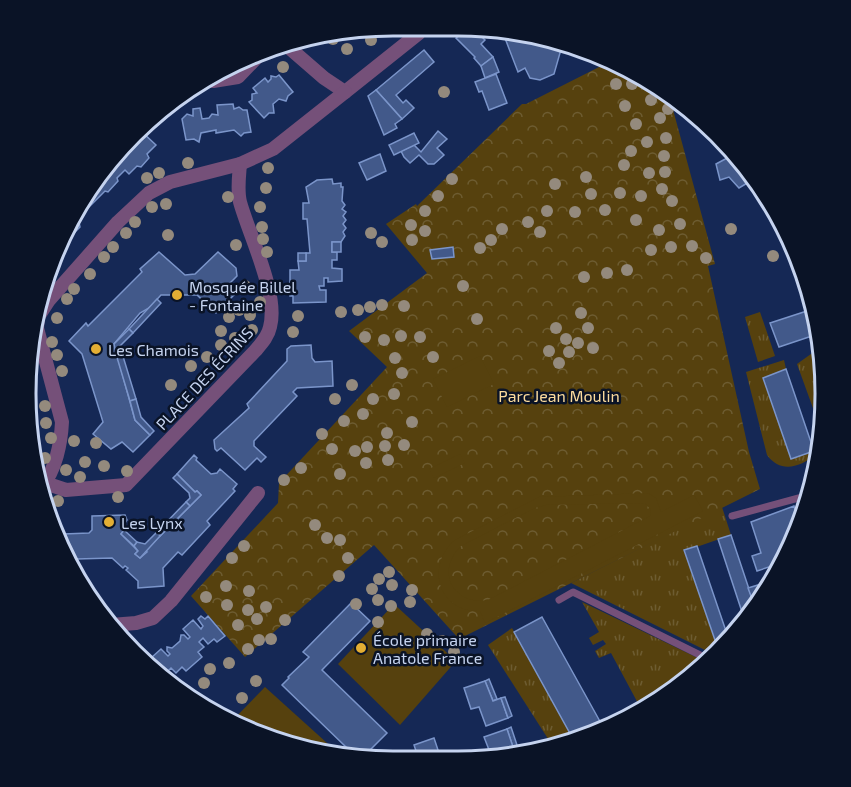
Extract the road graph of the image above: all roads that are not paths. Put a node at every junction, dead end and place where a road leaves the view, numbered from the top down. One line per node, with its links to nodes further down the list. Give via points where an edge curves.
1 (415, 36): 5 (street)
2 (293, 51): 5 (street)
3 (246, 68): 4 (street, via 238,76)
4 (225, 79)
5 (345, 92): 6 (street, via 273,149)
6 (240, 165): 7 (street, via 170,182 149,193); 10 (street, PLACE DES ÉCRINS, via 240,203 270,295 270,327 265,338 126,485 66,490)
7 (52, 289)
8 (40, 340): 9 (street, via 62,422 59,444)
9 (46, 477)
10 (48, 486)
11 (258, 493): 15 (street, via 171,602 153,618)
12 (799, 498): 13 (lane)
13 (732, 516)
14 (559, 600): 16 (lane, via 573,592)
15 (121, 624)
16 (700, 655)

